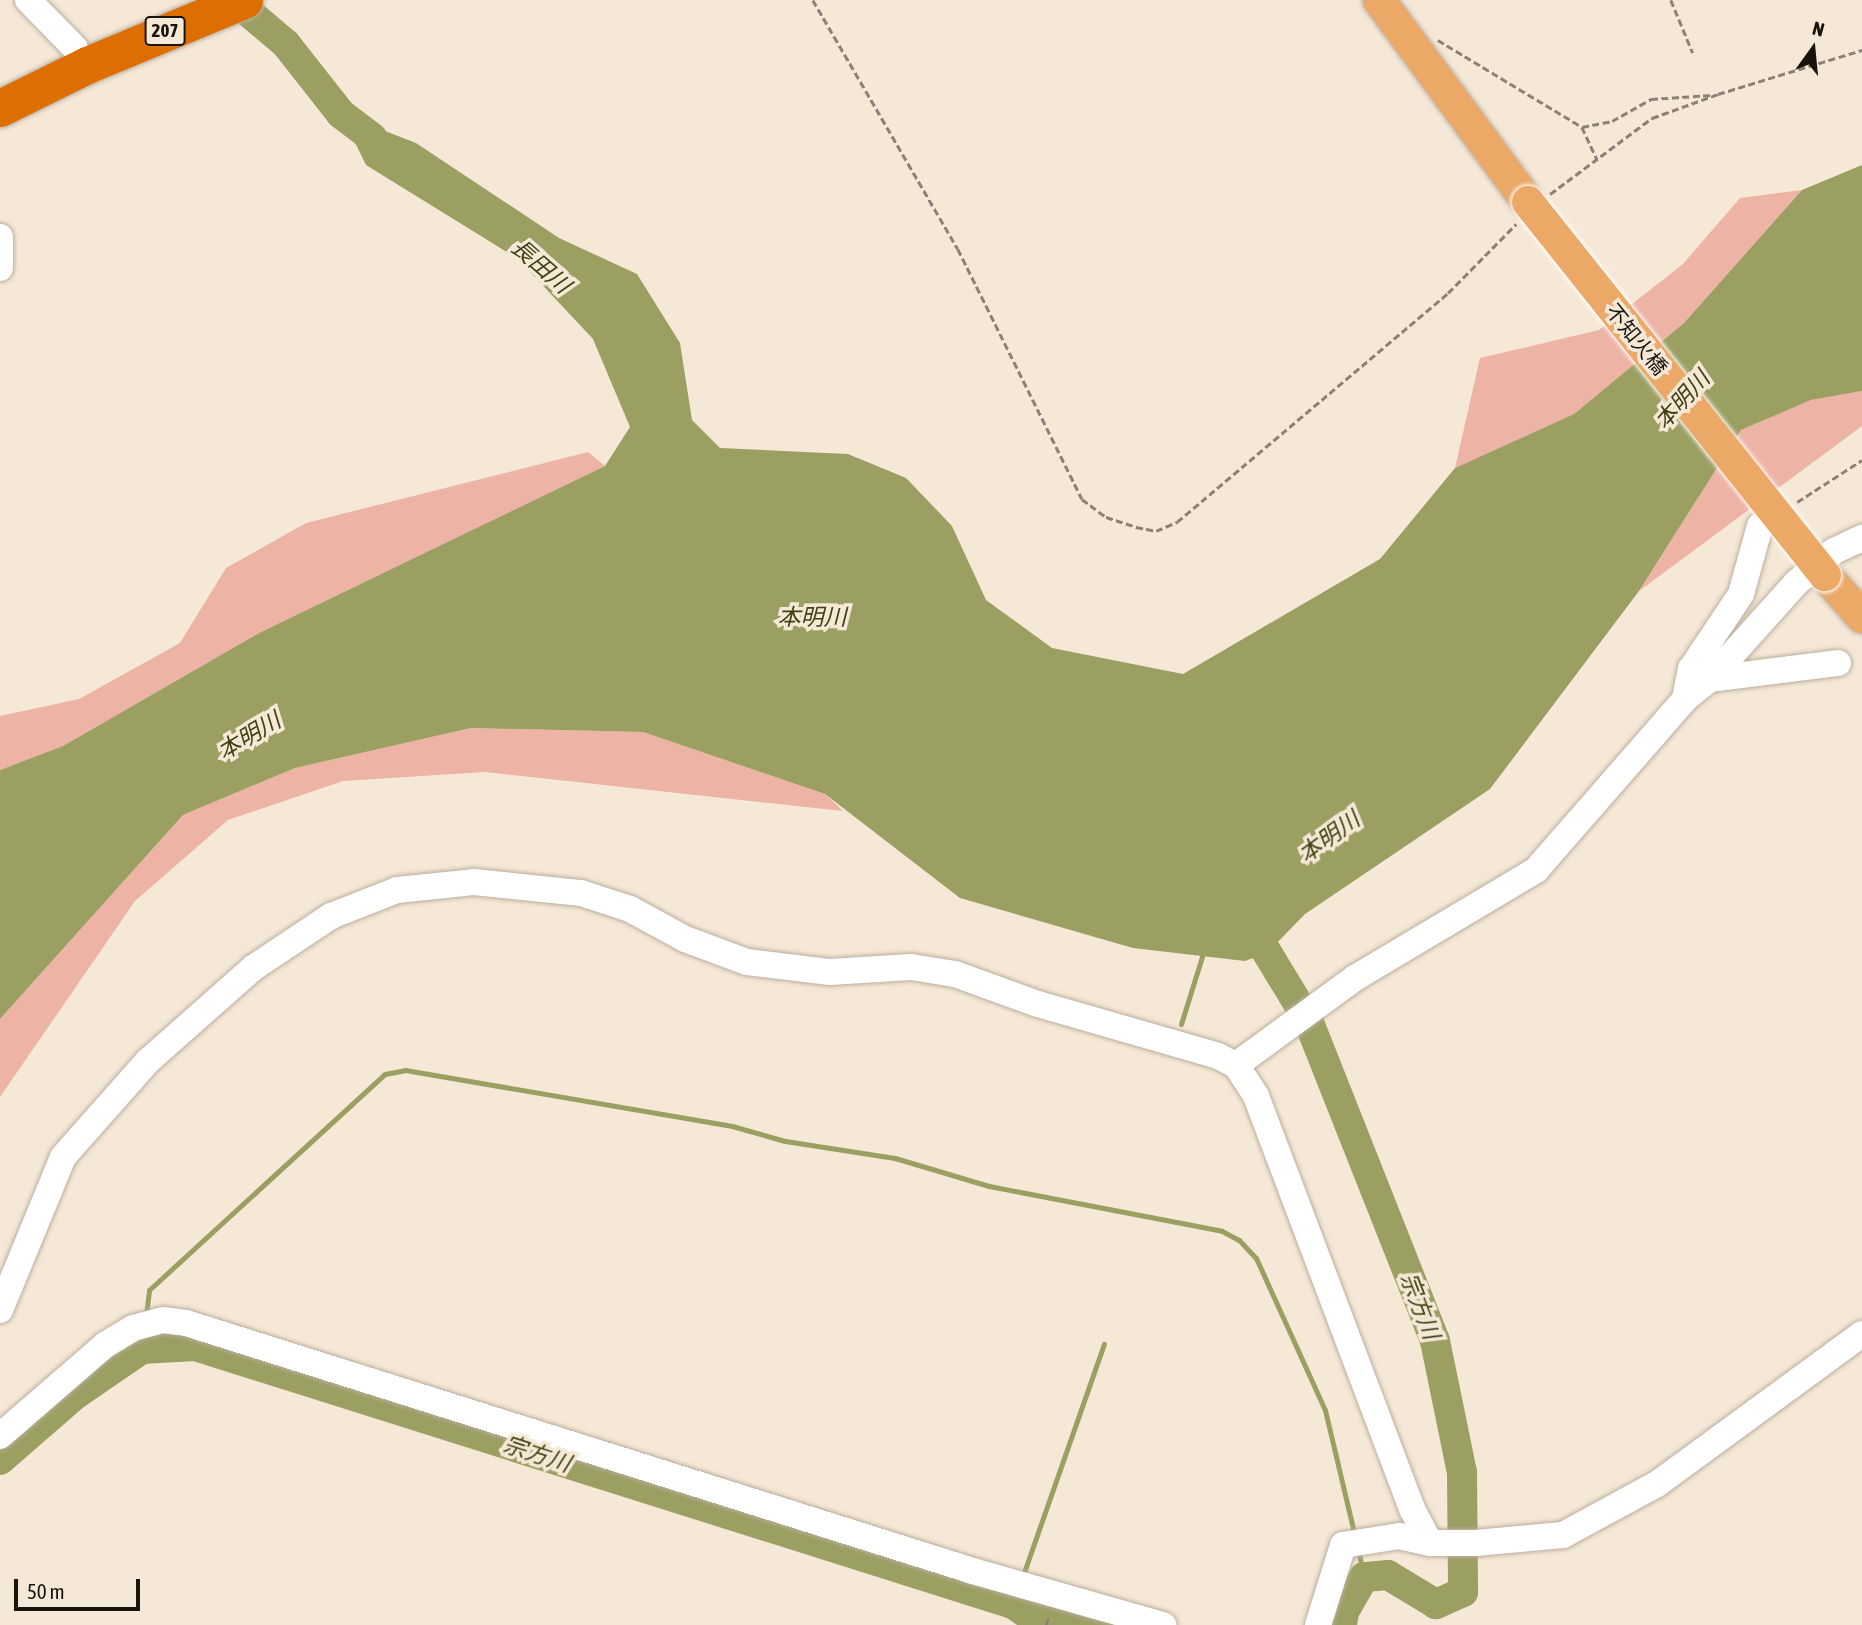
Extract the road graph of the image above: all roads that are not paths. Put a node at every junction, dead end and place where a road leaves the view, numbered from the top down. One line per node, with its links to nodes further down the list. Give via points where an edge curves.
1 (28, 0): 5 (street)
2 (187, 0): 5 (highway, 207)
3 (244, 0): 5 (highway, 207)
4 (1379, 0): 12 (main road, 不知火橋, bridge, via 1531,207)
5 (81, 57): 6 (highway, 207); 7 (highway, 207)
6 (0, 84)
7 (0, 108)
8 (0, 237): 9 (street)
9 (0, 268)
10 (1760, 526): 15 (street, via 1741,594 1691,668)
11 (1862, 538): 14 (street, via 1834,551 1796,583)
12 (1862, 617)
13 (1838, 663): 14 (street)
14 (1710, 679): 15 (street)
15 (1685, 699): 16 (street, via 1536,870 1355,978)
16 (1236, 1065): 17 (street, via 955,974 911,967 830,972 747,962 685,939 629,909 581,894 474,882 397,890 331,916 253,968 98,1112 63,1157); 20 (street, via 1255,1096 1412,1509)
17 (0, 1310)
18 (1862, 1334): 20 (street, via 1765,1409 1601,1517 1563,1535)
19 (0, 1436): 21 (street, via 105,1345 133,1328 163,1320 187,1323 973,1571)
20 (1430, 1543): 22 (street, via 1399,1536 1343,1545)
21 (1163, 1625)
22 (1318, 1625)

